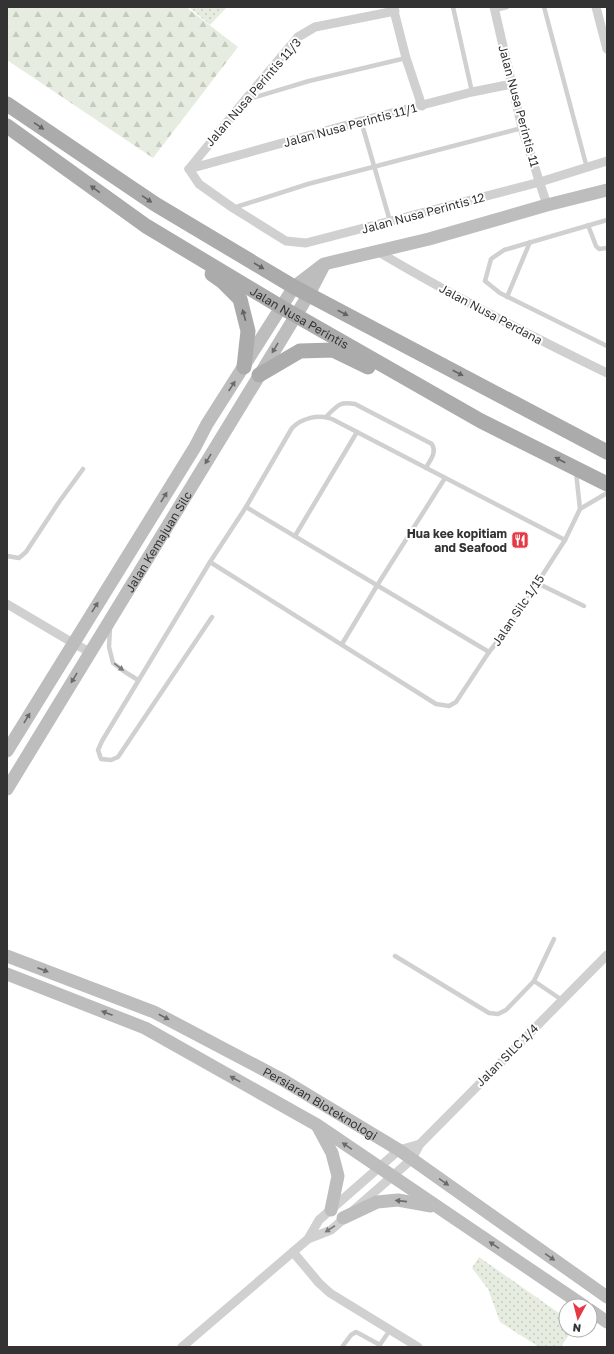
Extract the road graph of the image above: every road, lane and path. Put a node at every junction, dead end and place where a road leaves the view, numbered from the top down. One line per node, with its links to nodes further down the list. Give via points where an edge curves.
1 (452, 7): 10 (lane)
2 (506, 7): 6 (lane)
3 (544, 7): 19 (lane)
4 (596, 7): 7 (street)
5 (394, 9): 8 (street); 11 (street, Jalan Nusa Perintis 11/3, via 315,27 298,37)
6 (494, 9): 9 (street, Jalan Nusa Perintis 11)
7 (607, 49)
8 (406, 58): 11 (lane, via 309,81); 13 (street)
9 (512, 84): 10 (street, Jalan Nusa Perintis 11/1); 16 (street, Jalan Nusa Perintis 11)
10 (472, 92): 13 (street, Jalan Nusa Perintis 11/1)
11 (245, 100): 20 (street, Jalan Nusa Perintis 11/3)
12 (7, 104): 33 (main road, Jalan Nusa Perintis, one-way to 33, via 155,204)
13 (422, 106): 14 (street, Jalan Nusa Perintis 11/1)
14 (361, 121): 18 (lane); 20 (street, Jalan Nusa Perintis 11/1)
15 (7, 126): 28 (main road, Jalan Nusa Perintis, one-way to 15)
16 (522, 128): 18 (lane); 21 (street, Jalan Nusa Perintis 11)
17 (607, 161): 19 (street, Jalan Nusa Perintis 12)
18 (375, 168): 24 (lane, via 308,184); 26 (lane)
19 (587, 168): 21 (street, Jalan Nusa Perintis 12)
20 (189, 169): 24 (street, via 199,184)
21 (540, 182): 23 (street, Jalan Nusa Perintis 11); 26 (street, Jalan Nusa Perintis 12)
22 (607, 190): 23 (street)
23 (547, 205): 31 (street)
24 (233, 208): 26 (street, Jalan Nusa Perintis 12, via 286,241 306,243)
25 (607, 220): 27 (lane)
26 (390, 221)
27 (588, 225): 29 (lane); 30 (lane, via 596,246 599,249)
28 (146, 226): 36 (main road, Jalan Nusa Perintis); 39 (main road, one-way to 28, via 248,331 240,299 222,281)
29 (530, 242): 35 (lane); 35 (lane, via 504,250 491,259 485,281)
30 (607, 248)
31 (377, 251): 32 (street); 40 (street, Jalan Nusa Perdana, via 491,316)
32 (324, 264): 33 (street, Jalan Kemajuan Silc); 34 (street, Jalan Kemajuan Silc)
33 (294, 287): 34 (main road, Jalan Nusa Perintis); 36 (street, Jalan Kemajuan Silc)
34 (309, 294): 37 (street, Jalan Kemajuan Silc); 47 (main road, Jalan Nusa Perintis, one-way to 47)
35 (506, 297): 38 (lane)
36 (281, 307): 37 (main road, Jalan Nusa Perintis); 39 (street, Jalan Kemajuan Silc)
37 (296, 315): 41 (street, Jalan Kemajuan Silc, one-way to 41); 43 (main road, Jalan Nusa Perintis)
38 (607, 346)
39 (244, 368): 44 (street, Jalan Kemajuan Silc, one-way to 39)
40 (607, 374)
41 (259, 375): 43 (main road, via 300,351 333,350); 46 (street, Jalan Kemajuan Silc)
42 (326, 417): 45 (lane); 49 (lane, via 340,404 355,404 432,444 434,452); 56 (lane, via 300,421 292,428)
43 (481, 421): 50 (main road, Jalan Nusa Perintis, one-way to 43)
44 (207, 424): 46 (street); 48 (street, Jalan Kemajuan Silc)
45 (357, 432): 49 (lane); 58 (lane)
46 (223, 434): 52 (street, Jalan Kemajuan Silc, one-way to 52)
47 (607, 452)
48 (183, 466): 52 (street); 68 (street, Jalan Kemajuan Silc, one-way to 48)
49 (426, 468): 53 (lane)
50 (576, 469): 54 (main road, Jalan Nusa Perintis); 57 (lane)
51 (83, 470): 60 (lane, via 26,552 19,558)
52 (198, 475): 67 (street, Jalan Kemajuan Silc)
53 (445, 478): 59 (lane); 63 (lane)
54 (607, 484)
55 (607, 493): 57 (lane)
56 (246, 507): 58 (lane); 61 (lane)
57 (580, 509): 59 (lane, Jalan Silc 1/15)
58 (295, 536): 63 (lane)
59 (565, 540): 62 (lane, Jalan Silc 1/15)
60 (7, 556)
61 (210, 562): 69 (lane); 72 (lane)
62 (537, 583): 65 (lane); 71 (lane, Jalan Silc 1/15)
63 (378, 584): 69 (lane); 71 (lane)
64 (7, 604): 68 (street)
65 (584, 606)
66 (212, 617): 72 (lane, via 118,757 111,760 101,759 98,750 100,745)
67 (110, 620): 70 (street, Jalan Kemajuan Silc); 72 (lane, one-way to 72, via 113,663)
68 (73, 643): 70 (street); 73 (street, Jalan Kemajuan Silc, one-way to 68)
69 (342, 644): 71 (lane, Jalan Silc 1/15, via 436,704 449,706 456,702)
70 (90, 652): 74 (street, Jalan Kemajuan Silc, one-way to 74)
71 (490, 652)
72 (138, 680)
73 (7, 751)
74 (7, 789)
75 (554, 939): 80 (lane)
76 (607, 955): 81 (street, Jalan SILC 1/4)
77 (7, 956): 84 (street, Persiaran Bioteknologi, one-way to 84, via 154,1012 283,1080)
78 (395, 956): 80 (lane, via 489,1013 498,1014 506,1010)
79 (7, 974): 82 (street, Persiaran Bioteknologi, one-way to 79, via 145,1028)
80 (534, 981): 81 (lane)
81 (562, 1000): 83 (street, Jalan SILC 1/4)
82 (317, 1125): 86 (street, Persiaran Bioteknologi, one-way to 82); 89 (street, via 332,1153 338,1176)
83 (420, 1144): 84 (street); 85 (street, Jalan SILC 1/4)
84 (399, 1150): 85 (street, Persiaran Bioteknologi); 86 (street)
85 (412, 1159): 87 (street); 93 (street, Persiaran Bioteknologi, one-way to 93)
86 (379, 1168): 87 (street, Persiaran Bioteknologi); 89 (street)
87 (391, 1176): 88 (street, Persiaran Bioteknologi); 90 (street)
88 (439, 1208): 90 (street, one-way to 90, via 398,1200 377,1202); 94 (street, Persiaran Bioteknologi, one-way to 88)
89 (331, 1210): 91 (street, via 319,1220)
90 (343, 1218): 91 (street, one-way to 91, via 331,1230)
91 (308, 1239): 92 (street)
92 (293, 1252): 97 (street, via 330,1292); 99 (street)
93 (607, 1297)
94 (572, 1298)
95 (598, 1316): 96 (street)
96 (607, 1322)
97 (390, 1330): 98 (lane); 101 (street)
98 (379, 1346): 100 (lane, via 356,1332)
99 (182, 1347)
100 (342, 1347)
101 (418, 1347)

